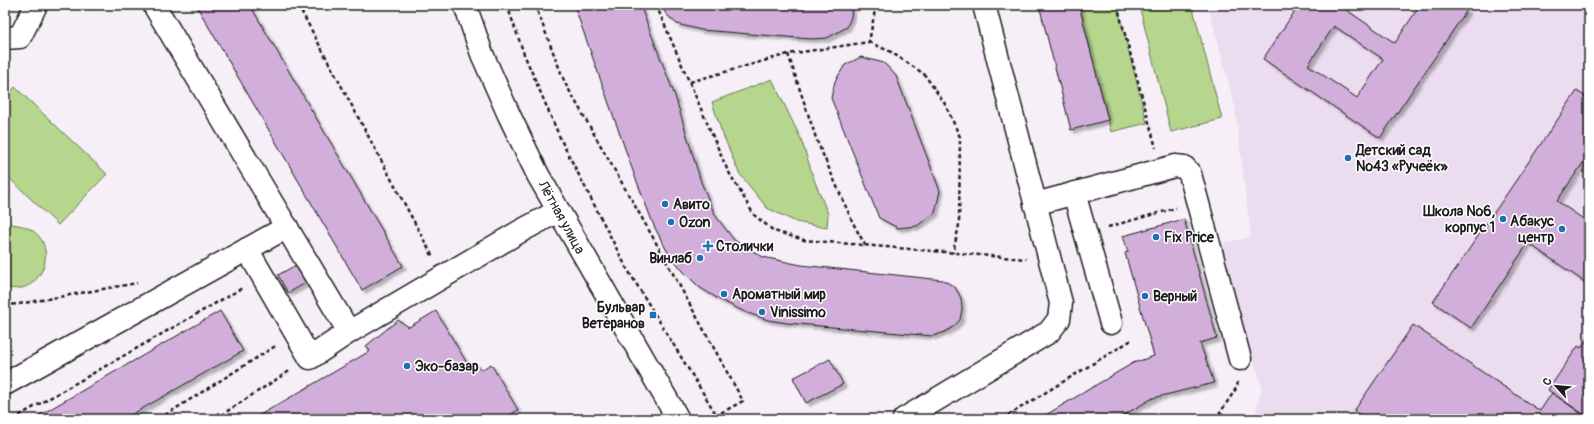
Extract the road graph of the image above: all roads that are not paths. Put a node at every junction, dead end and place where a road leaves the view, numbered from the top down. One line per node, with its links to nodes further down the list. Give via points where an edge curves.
1 (36, 5): 5 (street, via 20,37)
2 (154, 5): 9 (street)
3 (465, 5): 8 (street, Лётная улица, via 482,54 509,115)
4 (984, 5): 7 (street)
5 (5, 38)
6 (1074, 193): 7 (street); 11 (street); 13 (street, via 1162,169 1184,167 1190,174)
7 (1035, 204): 16 (street, via 1061,303 1059,319 1049,332)
8 (558, 211): 12 (street); 15 (street, Лётная улица)
9 (287, 227): 10 (street); 12 (street)
10 (247, 249): 12 (street, via 310,358); 14 (street)
11 (1111, 323)
12 (349, 332)
13 (1240, 359)
14 (5, 384)
15 (678, 419)
16 (904, 419)

